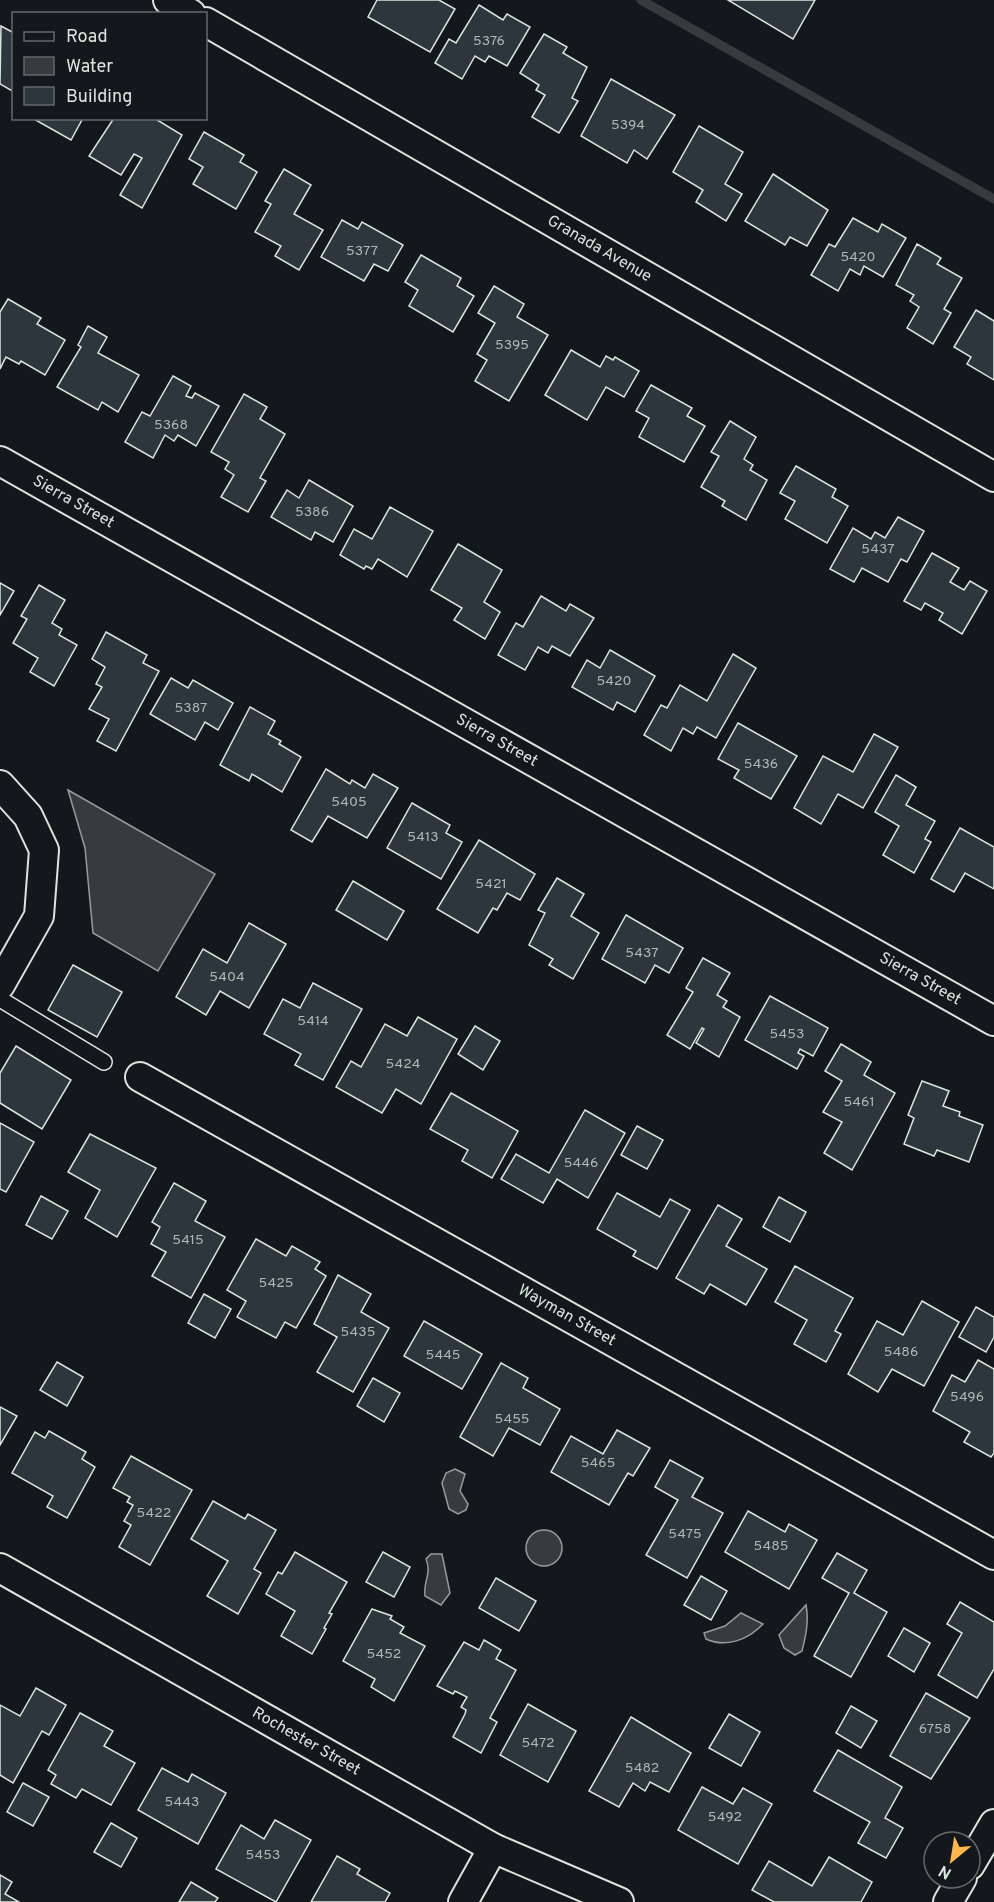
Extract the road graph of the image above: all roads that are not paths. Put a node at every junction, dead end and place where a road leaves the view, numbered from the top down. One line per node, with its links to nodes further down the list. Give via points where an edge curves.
1 (168, 0): 2 (street)
2 (188, 12)
3 (207, 23): 5 (street, Granada Avenue)
4 (0, 461): 9 (street, Sierra Street)
5 (994, 477)
6 (0, 785): 7 (street, via 28,816 44,850 39,916)
7 (0, 985)
8 (0, 999): 10 (lane)
9 (994, 1021)
10 (104, 1062)
11 (140, 1077): 12 (street, Wayman Street)
12 (994, 1555)
13 (0, 1568): 16 (street, Rochester Street)
14 (994, 1824): 15 (street)
15 (982, 1844)
16 (494, 1848): 17 (street); 18 (street, Rochester Street)
17 (463, 1902)
18 (619, 1902)

